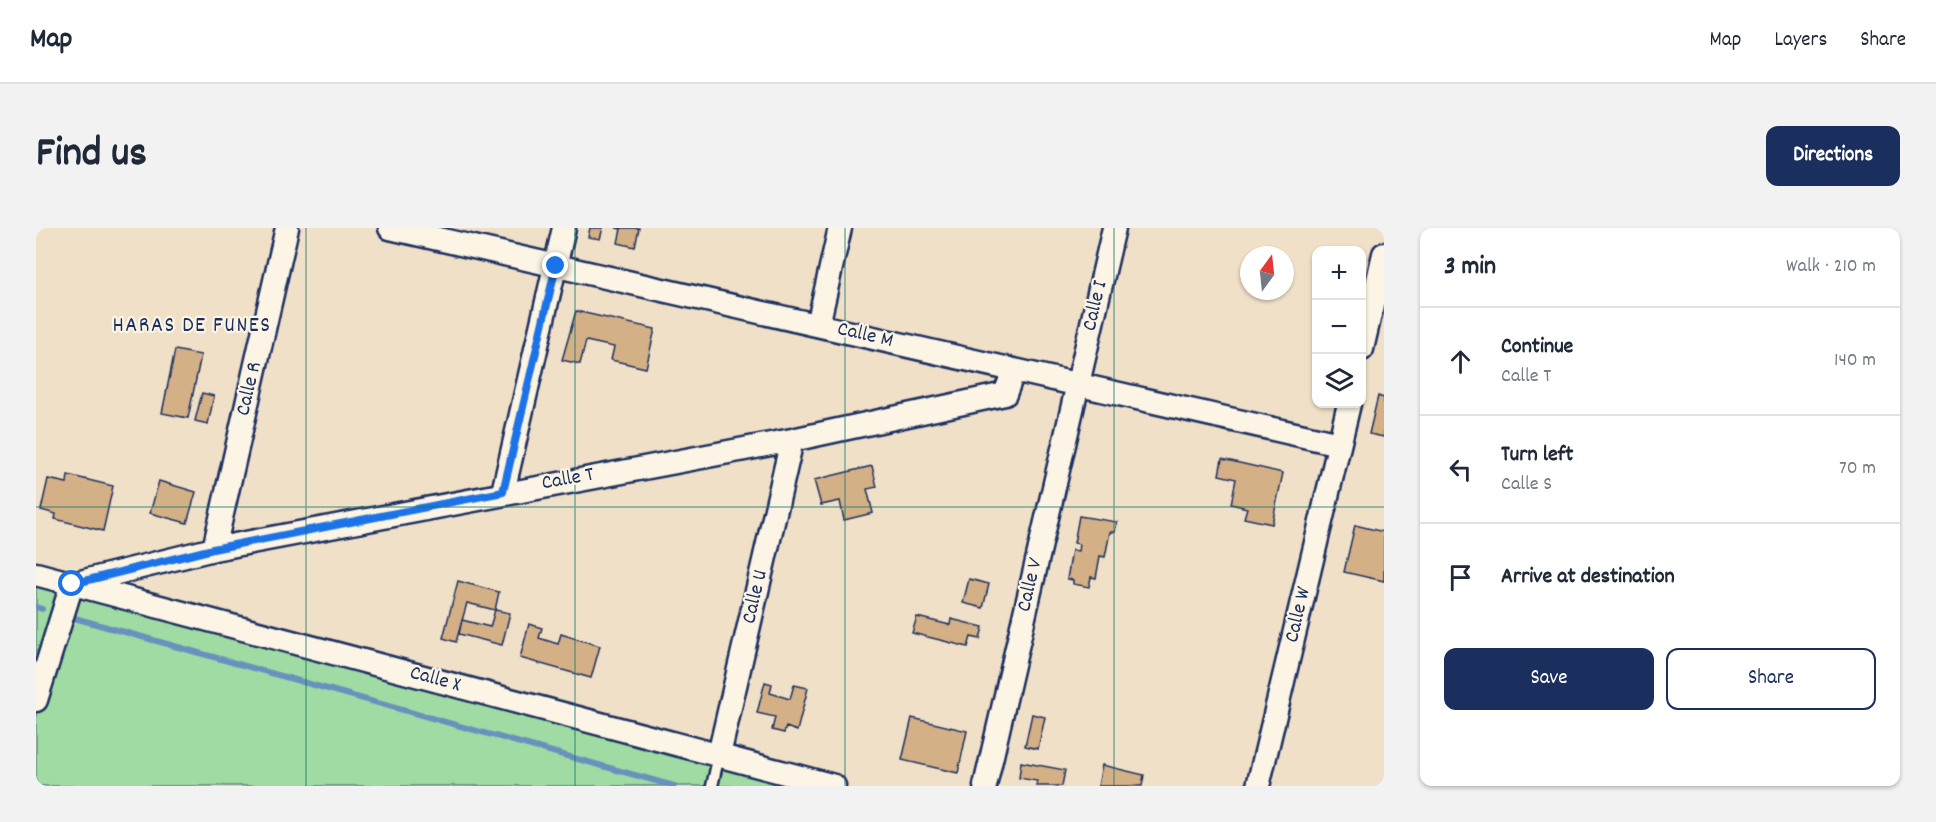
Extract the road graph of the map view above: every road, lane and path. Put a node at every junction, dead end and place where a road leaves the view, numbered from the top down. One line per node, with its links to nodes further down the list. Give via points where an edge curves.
1 (287, 228): 16 (street, Calle R)
2 (390, 228): 7 (street, Calle M)
3 (564, 228): 7 (street)
4 (840, 228): 8 (street)
5 (1114, 228): 11 (street, Calle I)
6 (1384, 254): 9 (street)
7 (556, 266): 8 (street, Calle M); 15 (street)
8 (818, 325): 10 (street, Calle M)
9 (1366, 332)
10 (1014, 370): 11 (street, Calle M); 13 (street, Calle T, via 1005,394)
11 (1078, 384): 14 (street, Calle M); 23 (street, Calle V)
12 (1348, 408): 14 (street, Calle W)
13 (792, 440): 15 (street, Calle T); 20 (street, Calle U)
14 (1339, 444): 24 (street, Calle W)
15 (503, 492): 16 (street, Calle T)
16 (213, 549): 18 (street, Calle T)
17 (36, 574): 18 (street, Calle X)
18 (72, 584): 19 (street); 20 (street, Calle X)
19 (36, 700)
20 (719, 755): 21 (lane); 22 (street, Calle X)
21 (712, 786)
22 (834, 786)
23 (985, 786)
24 (1258, 786)

